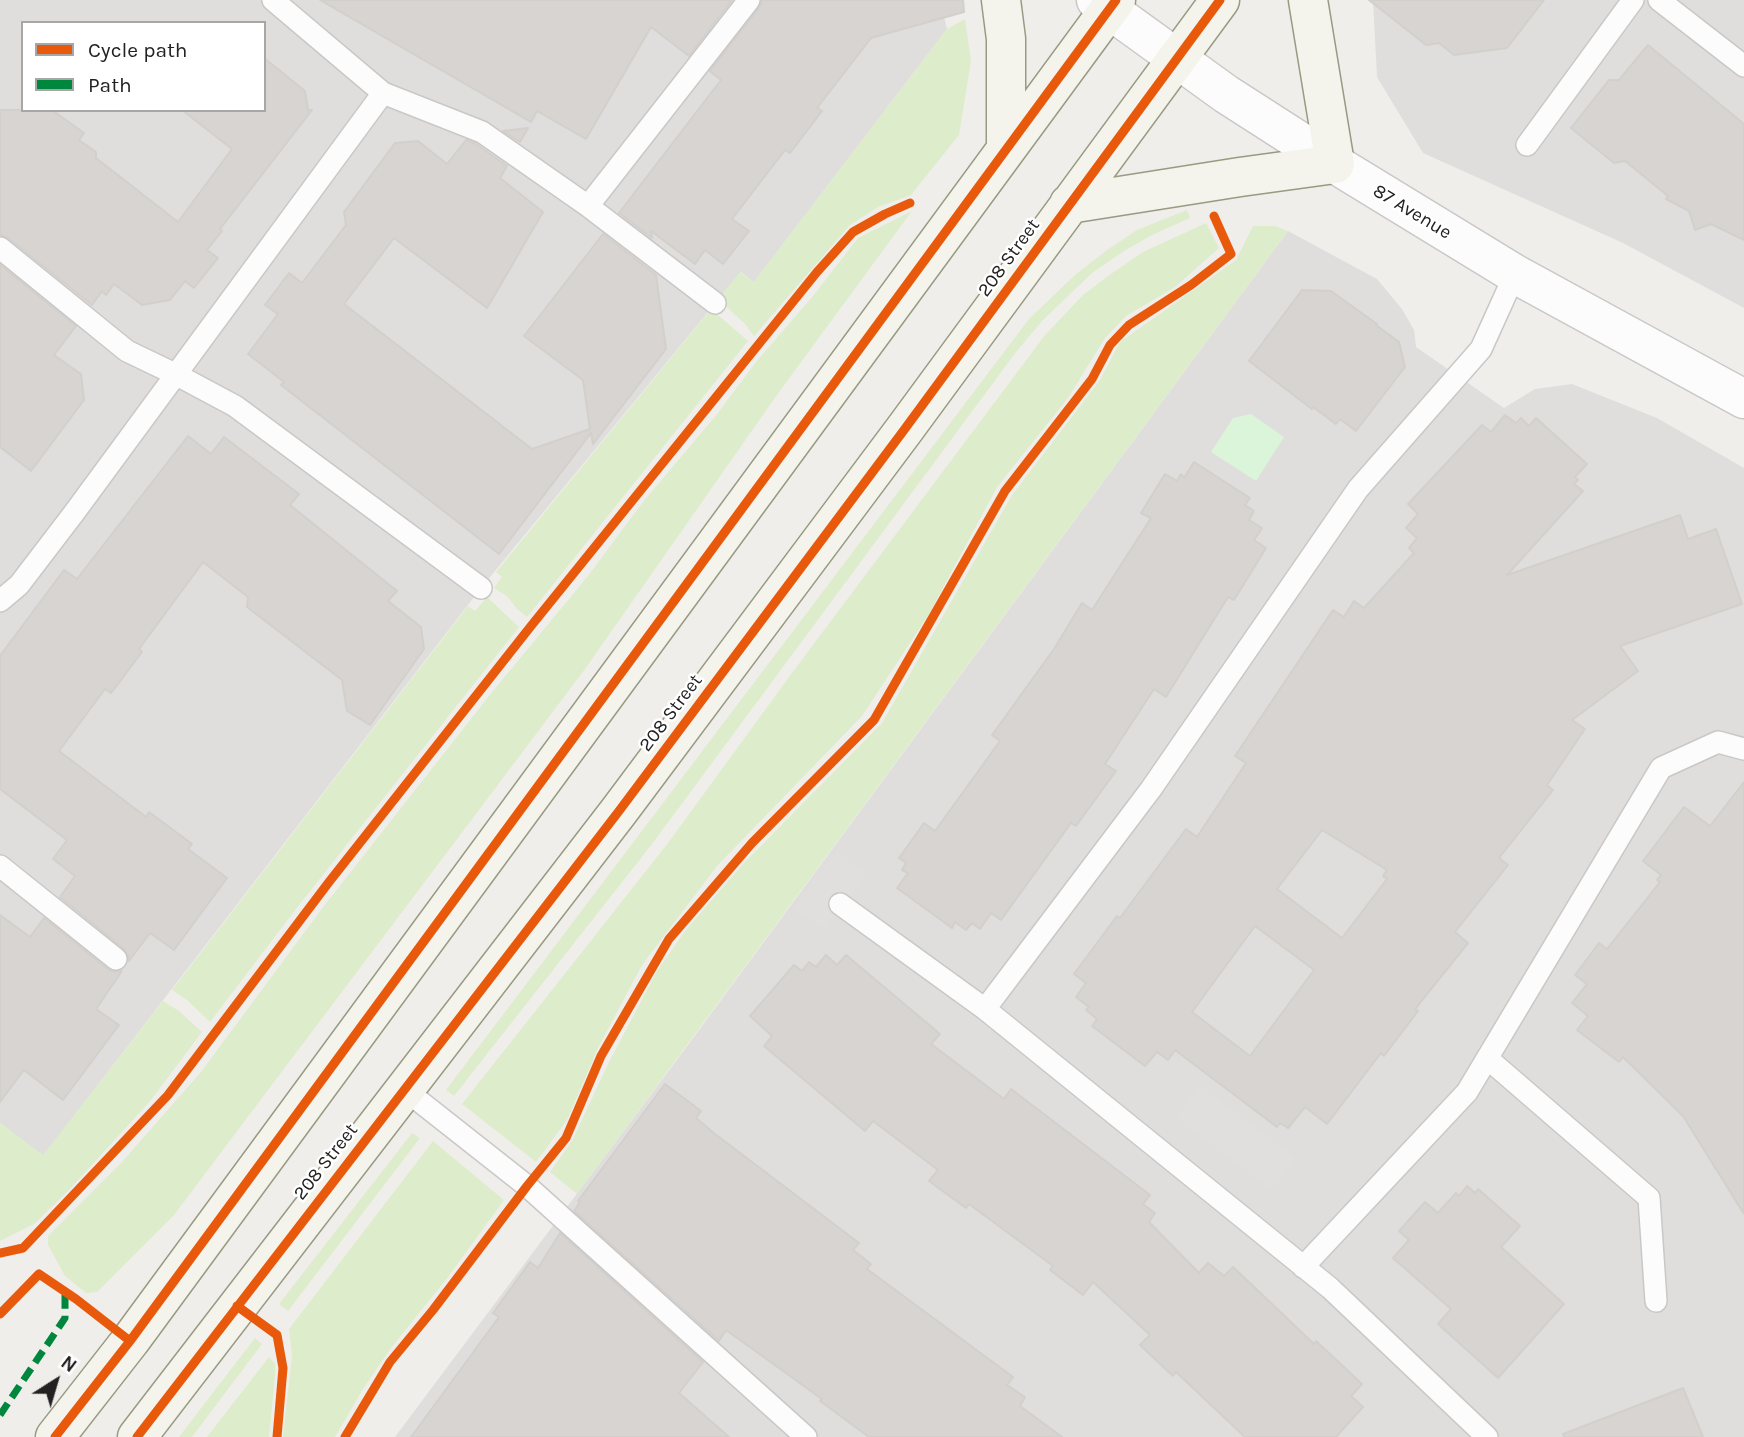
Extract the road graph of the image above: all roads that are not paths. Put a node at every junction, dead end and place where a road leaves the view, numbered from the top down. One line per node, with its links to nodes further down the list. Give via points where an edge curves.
1 (273, 0): 11 (lane)
2 (749, 0): 16 (lane)
3 (1000, 0): 13 (main road, via 1006,38)
4 (1220, 0): 9 (main road, 208 Street)
5 (1308, 0): 14 (main road)
6 (1633, 0): 12 (lane)
7 (1659, 0): 10 (lane)
8 (1106, 3): 9 (street, 87 Avenue); 13 (main road)
9 (1176, 59): 14 (street, 87 Avenue); 15 (main road, 208 Street)
10 (1744, 66)
11 (383, 93): 16 (lane, via 482,132); 20 (lane)
12 (1527, 145)
13 (1006, 147): 33 (main road)
14 (1335, 164): 15 (main road); 18 (street, 87 Avenue)
15 (1069, 205): 30 (main road, 208 Street, via 619,811)
16 (588, 206): 19 (lane)
17 (0, 248): 20 (lane, via 127,351)
18 (1515, 274): 21 (street, 87 Avenue); 28 (lane, via 1481,349 1358,489 1152,789)
19 (715, 303)
20 (177, 375): 22 (lane, via 235,406); 23 (lane, via 19,585)
21 (1744, 399)
22 (481, 588)
23 (0, 601)
24 (1744, 749): 29 (lane, via 1718,742 1661,768)
25 (0, 866): 27 (lane)
26 (840, 904): 28 (lane)
27 (116, 959)
28 (985, 1009): 31 (lane)
29 (1488, 1058): 31 (lane, via 1467,1092); 32 (lane, via 1648,1198)
30 (404, 1089): 34 (main road, 208 Street); 35 (lane, via 527,1186)
31 (1303, 1267): 36 (lane)
32 (1656, 1301)
33 (55, 1437)
34 (137, 1437)
35 (806, 1437)
36 (1487, 1437)

